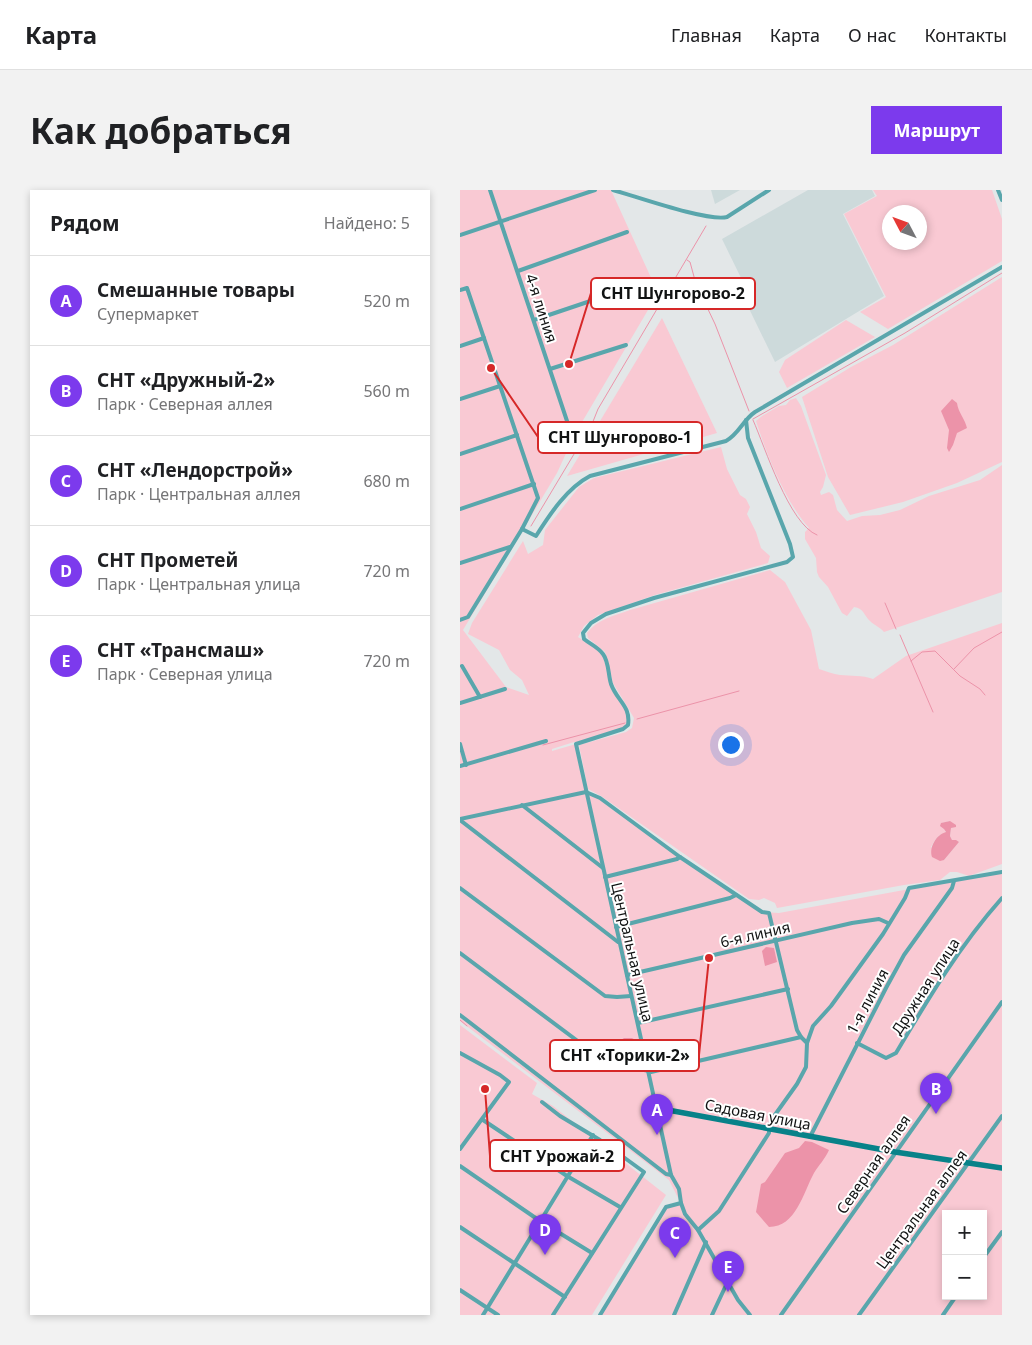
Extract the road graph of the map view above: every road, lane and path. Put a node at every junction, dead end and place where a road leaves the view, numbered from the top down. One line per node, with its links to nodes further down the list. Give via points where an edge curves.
1 (490, 190): 7 (street, 4-я линия)
2 (594, 190): 7 (street)
3 (612, 190): 4 (street, via 716,219 727,217)
4 (769, 190)
5 (998, 190): 6 (street)
6 (1002, 200)
7 (501, 221): 9 (street); 11 (street, 4-я линия)
8 (628, 232): 11 (street)
9 (460, 235)
10 (1002, 267): 21 (street)
11 (518, 271): 14 (street, 4-я линия)
12 (648, 280): 14 (street)
13 (460, 290): 15 (street, via 467,288)
14 (534, 320): 18 (street, 4-я линия)
15 (484, 338): 17 (street); 19 (street)
16 (626, 345): 18 (street)
17 (460, 346)
18 (550, 369): 22 (street, 4-я линия)
19 (500, 386): 20 (street); 23 (street)
20 (460, 399)
21 (746, 420): 27 (street, via 726,441 590,476 575,486 536,536); 39 (street, Центральная улица, via 748,438 793,558 654,598 598,618 586,627 584,639 603,654 611,684 629,718 623,729 576,744)
22 (572, 433)
23 (517, 435): 24 (street); 25 (street)
24 (460, 454)
25 (534, 484): 26 (street); 27 (street, via 538,501)
26 (460, 508)
27 (522, 529): 28 (street)
28 (511, 547): 29 (street); 30 (street, via 468,618)
29 (460, 564)
30 (460, 620)
31 (462, 666): 33 (street)
32 (505, 689): 33 (street)
33 (480, 697): 34 (street)
34 (460, 703)
35 (546, 741): 37 (street)
36 (460, 744): 37 (street)
37 (466, 765): 38 (street)
38 (460, 766)
39 (586, 792): 40 (street); 42 (street, via 600,798); 43 (street, Центральная улица)
40 (522, 805): 41 (street); 43 (street)
41 (460, 820): 53 (street)
42 (680, 857): 45 (street); 48 (street)
43 (603, 868): 45 (street, Центральная улица)
44 (1002, 872): 46 (street)
45 (605, 877): 51 (street, Центральная улица)
46 (954, 881): 50 (street, via 909,888); 63 (street, 1-я линия, via 904,955)
47 (460, 888): 57 (street, via 605,996)
48 (736, 895): 51 (street); 52 (street, via 769,913)
49 (1002, 898): 63 (street, Дружная улица, via 979,924 938,983 896,1053 886,1058)
50 (888, 923): 52 (street, 6-я линия, via 870,920); 62 (street, via 856,972 813,1026)
51 (616, 927): 53 (street, Центральная улица)
52 (776, 940): 55 (street, 6-я линия); 56 (street)
53 (618, 942): 55 (street, Центральная улица)
54 (460, 953): 65 (street, via 610,1064 623,1069)
55 (627, 975): 57 (street, Центральная улица)
56 (788, 989): 60 (street); 61 (street)
57 (632, 996): 60 (street, Центральная улица)
58 (1002, 1002): 74 (street, Северная аллея)
59 (460, 1015): 78 (street, via 658,1168)
60 (638, 1023): 65 (street, Центральная улица)
61 (801, 1037): 62 (street); 65 (street)
62 (808, 1043): 70 (street, via 806,1067)
63 (857, 1043): 72 (street, 1-я линия)
64 (460, 1053): 69 (street, via 509,1082)
65 (648, 1071): 67 (street, Центральная улица)
66 (542, 1102): 71 (street)
67 (657, 1108): 70 (street, Садовая улица); 78 (street, Центральная улица)
68 (1002, 1116): 75 (street, Центральная аллея)
69 (482, 1120): 73 (street); 79 (street)
70 (769, 1128): 72 (street, Садовая улица); 84 (street, via 769,1133 719,1211)
71 (593, 1135): 79 (street); 81 (street, via 644,1172)
72 (810, 1137): 74 (street, Садовая улица)
73 (460, 1148)
74 (895, 1152): 75 (street, Садовая улица); 102 (street, Северная аллея)
75 (969, 1163): 77 (street, Садовая улица); 103 (street, Центральная аллея)
76 (460, 1166): 82 (street)
77 (1002, 1168)
78 (672, 1175): 80 (street, Центральная улица, via 679,1189)
79 (567, 1176): 81 (street); 82 (street)
80 (680, 1203): 84 (street, Центральная улица); 98 (street, via 666,1207)
81 (620, 1207): 87 (street)
82 (540, 1221): 87 (street); 89 (street)
83 (460, 1227): 89 (street)
84 (698, 1230): 86 (street, Центральная улица)
85 (1002, 1232): 88 (street)
86 (706, 1242): 90 (street, Центральная улица); 99 (street)
87 (592, 1253): 92 (street)
88 (985, 1255)
89 (514, 1264): 92 (street); 94 (street)
90 (728, 1281): 100 (street); 101 (street, Центральная улица)
91 (460, 1290): 94 (street)
92 (564, 1297): 97 (street)
93 (953, 1300): 104 (street)
94 (487, 1308): 95 (street); 96 (street)
95 (483, 1315)
96 (498, 1315)
97 (554, 1315)
98 (600, 1315)
99 (674, 1315)
100 (712, 1315)
101 (750, 1315)
102 (781, 1315)
103 (859, 1315)
104 (943, 1315)

